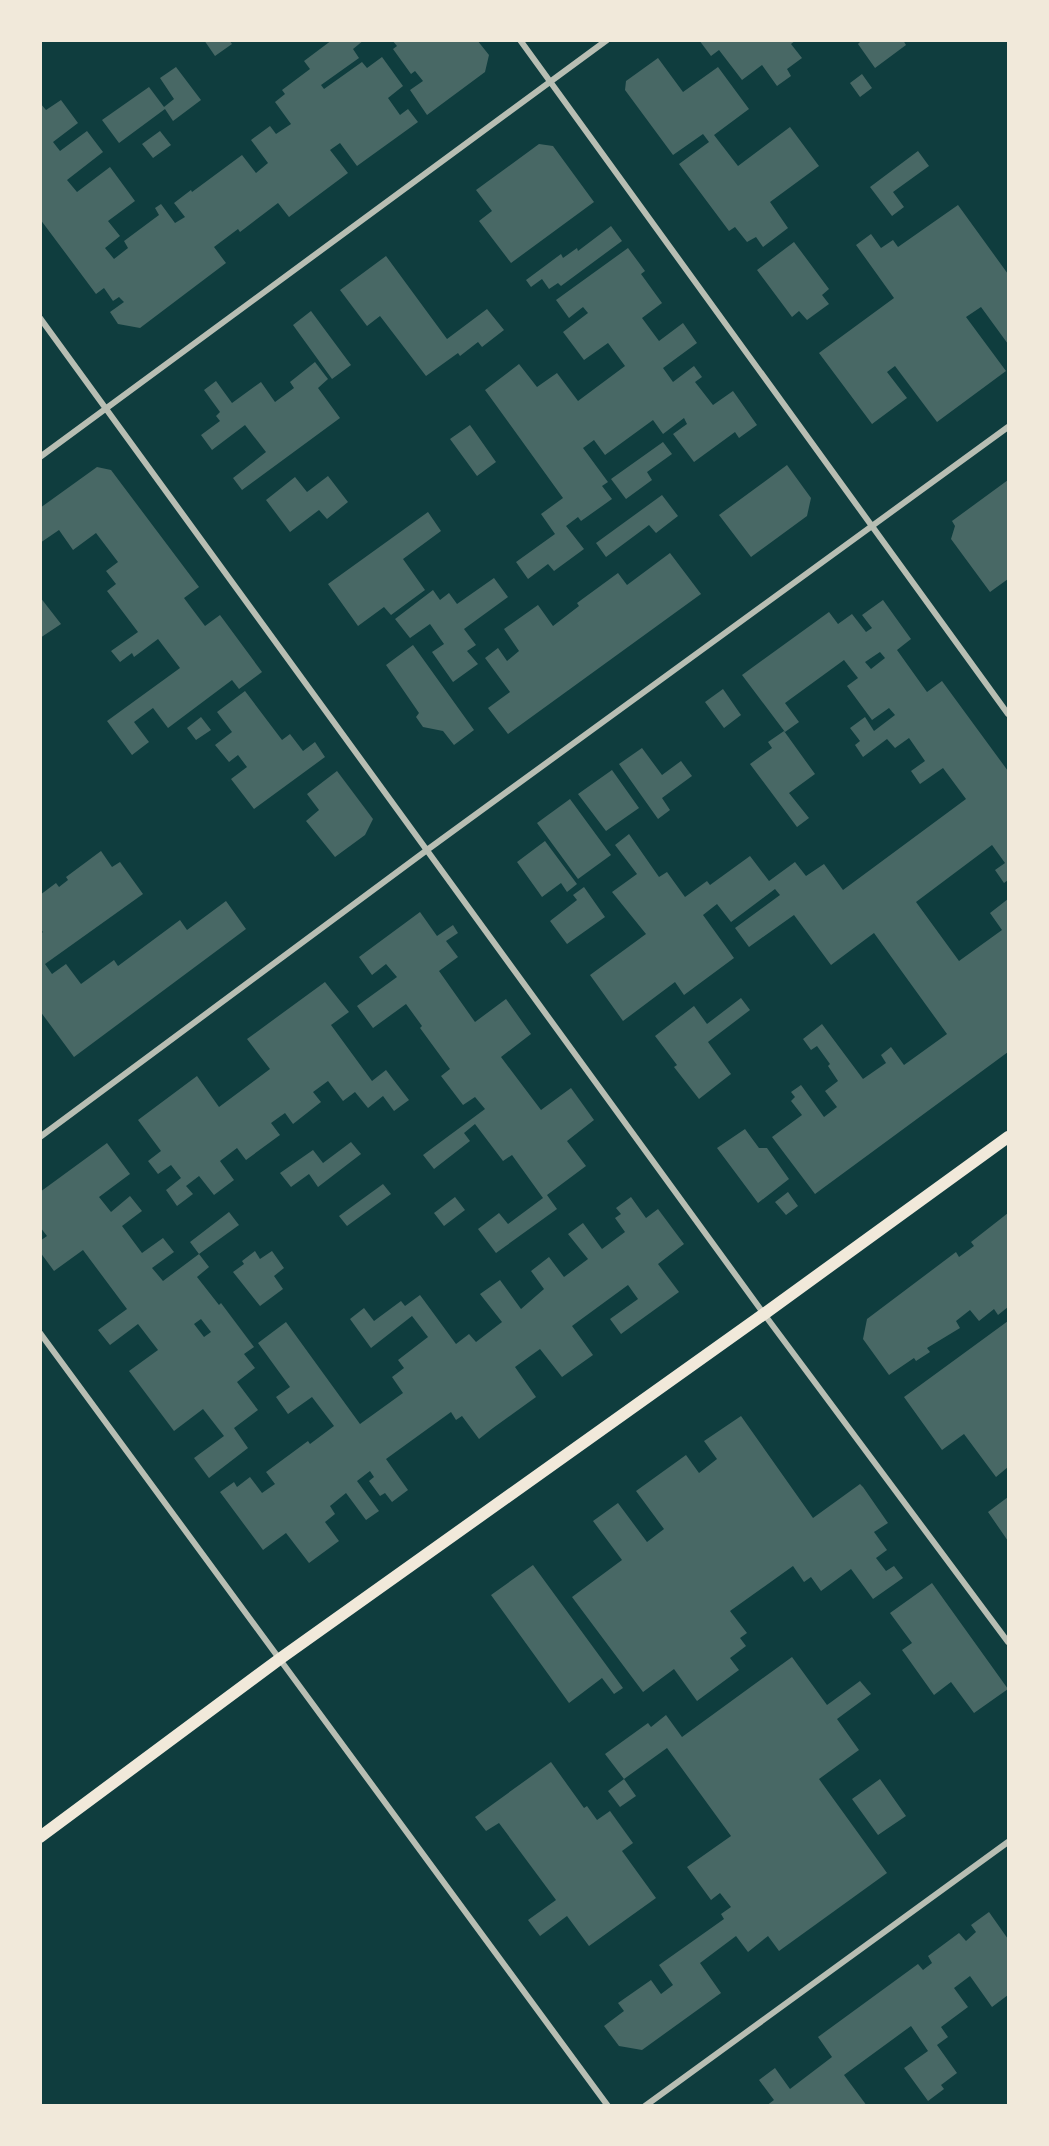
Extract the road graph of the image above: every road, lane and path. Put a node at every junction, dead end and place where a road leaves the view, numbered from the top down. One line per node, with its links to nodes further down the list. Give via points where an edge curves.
1 (519, 40): 3 (street)
2 (607, 40): 3 (street)
3 (550, 82): 5 (street); 8 (street)
4 (40, 318): 5 (street)
5 (107, 409): 7 (street); 10 (street)
6 (1008, 428): 8 (street)
7 (40, 457)
8 (873, 527): 9 (street); 10 (street)
9 (1008, 714)
10 (427, 850): 11 (street); 13 (street)
11 (40, 1137)
12 (1008, 1137): 13 (main road)
13 (764, 1314): 15 (street); 16 (main road)
14 (40, 1333): 16 (street)
15 (1008, 1642)
16 (280, 1658): 17 (main road); 19 (street)
17 (40, 1837)
18 (1008, 1842): 20 (street)
19 (608, 2106)
20 (645, 2106)

